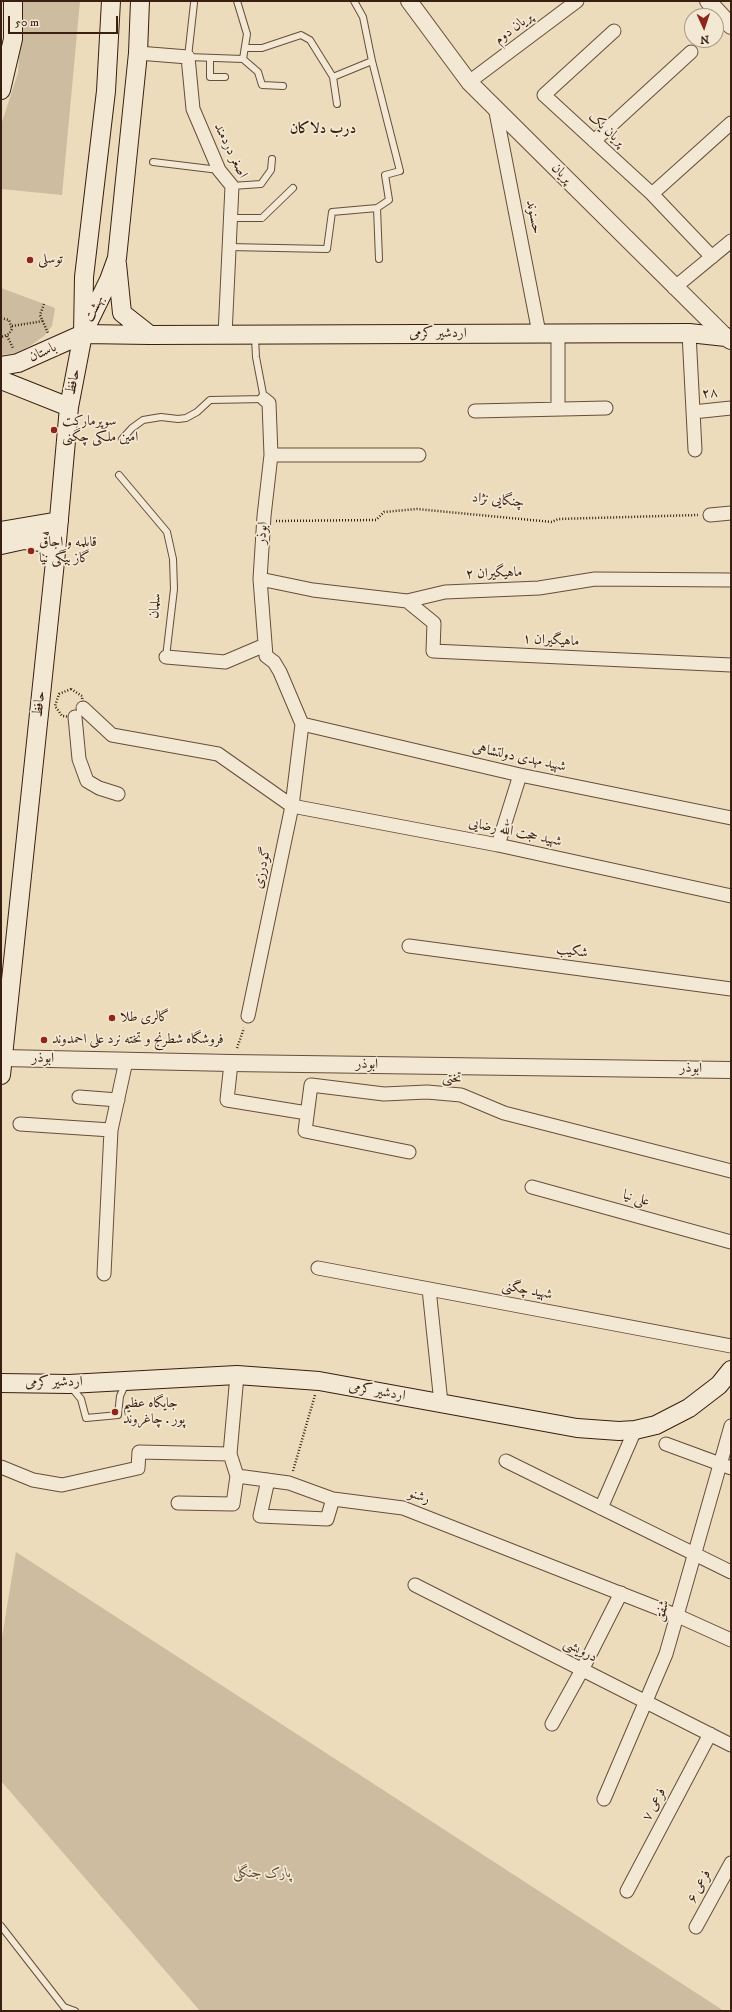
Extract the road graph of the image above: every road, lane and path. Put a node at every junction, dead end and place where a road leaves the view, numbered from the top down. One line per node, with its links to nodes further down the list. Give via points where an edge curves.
1 (13, 1): 23 (main road, via 12,39)
2 (111, 1): 24 (main road, بهشت)
3 (140, 1): 14 (main road, بهشت)
4 (237, 1): 12 (lane, via 247,34)
5 (354, 1): 18 (lane, via 363,17)
6 (577, 1): 21 (street, پریان دوم)
7 (708, 1): 10 (street)
8 (412, 2): 21 (street, پریان)
9 (194, 4): 15 (lane)
10 (731, 26)
11 (614, 31): 29 (street, پریان یک, via 544,95)
12 (246, 48): 17 (lane); 20 (lane, via 262,48 301,35 310,40)
13 (691, 52): 29 (street)
14 (138, 53): 15 (street); 25 (main road, بهشت)
15 (188, 57): 16 (lane); 32 (street, اصغر دردمند, via 193,109)
16 (210, 58): 17 (lane); 19 (lane, via 210,77)
17 (243, 59): 22 (lane, via 258,72 262,85)
18 (372, 61): 20 (lane); 36 (lane, via 400,171 385,175 389,200)
19 (225, 77)
20 (333, 77): 26 (lane)
21 (469, 82): 27 (street, پریان)
22 (284, 86)
23 (1, 90)
24 (106, 91): 25 (main road); 51 (main road, بهشت, via 84,277)
25 (134, 93): 41 (main road, بهشت)
26 (337, 104)
27 (496, 107): 43 (street, پریان); 48 (street, حسنوند)
28 (731, 123): 35 (street)
29 (594, 141): 35 (street, پریان یک)
30 (272, 159): 33 (lane, via 271,170 261,184)
31 (153, 162): 32 (lane)
32 (219, 170): 33 (street, اصغر دردمند)
33 (232, 186): 37 (street, اصغر دردمند)
34 (293, 188): 37 (lane, via 262,218)
35 (652, 194): 40 (street, پریان یک)
36 (377, 208): 39 (lane, via 332,212 327,249); 42 (lane)
37 (230, 218): 39 (street, اصغر دردمند)
38 (731, 241): 40 (street)
39 (229, 247): 53 (street, اصغر دردمند)
40 (712, 257): 43 (street)
41 (117, 258): 51 (main road, بهشت); 52 (main road, via 122,312)
42 (379, 259)
43 (674, 288): 58 (street, پریان)
44 (44, 304): 46 (path, via 40,315)
45 (1, 318): 47 (path, via 9,320)
46 (43, 321): 47 (path); 57 (path, via 48,333)
47 (11, 326): 55 (path)
48 (539, 333): 49 (main road, اردشیر کرمی); 54 (main road, اردشیر کرمی)
49 (558, 333): 50 (main road, اردشیر کرمی); 65 (street)
50 (689, 333): 58 (main road, اردشیر کرمی); 67 (street)
51 (83, 334): 52 (main road, اردشیر کرمی); 59 (main road, باستان, via 18,363); 62 (main road, حافظ)
52 (150, 335): 53 (main road, اردشیر کرمی)
53 (225, 335): 54 (main road, اردشیر کرمی)
54 (255, 335): 61 (lane, ابوذر, via 256,358)
55 (7, 336): 56 (path); 59 (path, via 15,352)
56 (1, 337)
57 (42, 337)
58 (729, 337)
59 (5, 359)
60 (1, 380): 62 (main road)
61 (264, 399): 68 (lane, via 210,400 186,418 161,417 143,420); 70 (street, ابوذر, via 269,403)
62 (69, 408): 75 (main road, حافظ)
63 (606, 408): 65 (street)
64 (731, 408): 67 (street, ۲۸)
65 (558, 409): 66 (street)
66 (475, 411)
67 (693, 412): 69 (street)
68 (122, 439)
69 (695, 450)
70 (271, 455): 71 (street); 76 (street, ابوذر)
71 (419, 456)
72 (118, 475): 83 (lane, سلمان, via 167,532 173,559 174,589)
73 (731, 513): 74 (street)
74 (710, 515): 76 (path, چنگایی نژاد, via 558,519 552,522 417,509 384,512 376,520)
75 (59, 521): 77 (main road); 78 (main road, حافظ)
76 (264, 521): 79 (street, ابوذر)
77 (1, 543): 78 (main road, via 24,540 41,542)
78 (56, 552): 97 (main road, حافظ)
79 (260, 579): 81 (street, ماهیگیران ۲, via 313,590); 82 (street, ابوذر)
80 (731, 580): 81 (street, ماهیگیران ۲, via 595,579 539,588 445,592)
81 (407, 601): 84 (street, ماهیگیران ۱, via 434,623 433,651)
82 (265, 645): 83 (street, سلمان, via 225,662); 85 (street, ابوذر, via 266,656 274,662 280,672)
83 (166, 657)
84 (731, 665)
85 (302, 724): 86 (street, شهید مهدی دولتشاهی); 88 (street, گودرزی)
86 (520, 775): 89 (street, شهید مهدی دولتشاهی); 90 (street)
87 (118, 794): 88 (street, via 98,788 87,781 79,759 79,712 112,735 218,754)
88 (292, 806): 90 (street, شهید حجت الله رضایی); 94 (street, گودرزی)
89 (731, 818)
90 (498, 845): 91 (street, شهید حجت الله رضایی)
91 (731, 896)
92 (409, 946): 93 (street, شکیب)
93 (731, 989)
94 (248, 1016): 96 (path)
95 (126, 1061): 96 (street, ابوذر); 97 (street, ابوذر); 100 (street)
96 (231, 1064): 98 (street, ابوذر); 101 (street, via 227,1100)
97 (2, 1067)
98 (731, 1070)
99 (79, 1097): 100 (street)
100 (118, 1100): 103 (street)
101 (307, 1113): 104 (street, تختی, via 305,1131); 105 (street, تختی, via 311,1085 384,1094 426,1092 461,1095 504,1113)
102 (20, 1124): 103 (street)
103 (111, 1130): 109 (street)
104 (409, 1152)
105 (731, 1171)
106 (532, 1187): 107 (street, علی نیا)
107 (731, 1242)
108 (318, 1268): 110 (street, شهید چگنی)
109 (104, 1274)
110 (429, 1289): 111 (street, شهید چگنی); 118 (street)
111 (731, 1346)
112 (731, 1370): 120 (main road, اردشیر کرمی, via 719,1385 688,1408 656,1425)
113 (237, 1375): 114 (main road, اردشیر کرمی); 115 (main road, اردشیر کرمی); 122 (street)
114 (128, 1380): 117 (main road, اردشیر کرمی); 117 (lane, via 120,1396 118,1415 86,1418 80,1399)
115 (319, 1381): 118 (main road, اردشیر کرمی); 128 (path)
116 (1, 1383): 117 (main road, اردشیر کرمی)
117 (69, 1384)
118 (441, 1403): 120 (main road, اردشیر کرمی, via 577,1428)
119 (731, 1426): 124 (street, شفق)
120 (635, 1430): 131 (street)
121 (666, 1444): 124 (street)
122 (230, 1454): 125 (street, via 139,1452 138,1468 62,1485 33,1480); 126 (street)
123 (506, 1462): 131 (street)
124 (726, 1466): 132 (street, شفق)
125 (1, 1467)
126 (237, 1476): 127 (street, رشنو); 130 (street, via 233,1504)
127 (268, 1480): 128 (street, رشنو); 129 (street, via 260,1516 327,1519)
128 (289, 1483): 129 (street, رشنو)
129 (333, 1499): 135 (street, رشنو, via 403,1508)
130 (178, 1503)
131 (601, 1508): 132 (street)
132 (695, 1554): 133 (street); 136 (street, شفق)
133 (731, 1572)
134 (415, 1585): 138 (street, درویشی)
135 (621, 1593): 136 (street, رشنو); 138 (street)
136 (678, 1616): 137 (street, رشنو); 139 (street, شفق, via 666,1654)
137 (731, 1640)
138 (582, 1670): 139 (street, درویشی); 140 (street)
139 (646, 1702): 141 (street, درویشی); 143 (street, شفق)
140 (552, 1724)
141 (710, 1734): 142 (street, درویشی); 145 (street, فرعی ۷)
142 (731, 1745)
143 (604, 1799)
144 (731, 1863): 147 (street, فرعی ۶)
145 (627, 1891)
146 (1, 1926): 148 (lane, via 64,2007)
147 (696, 1927)
148 (75, 2011)

